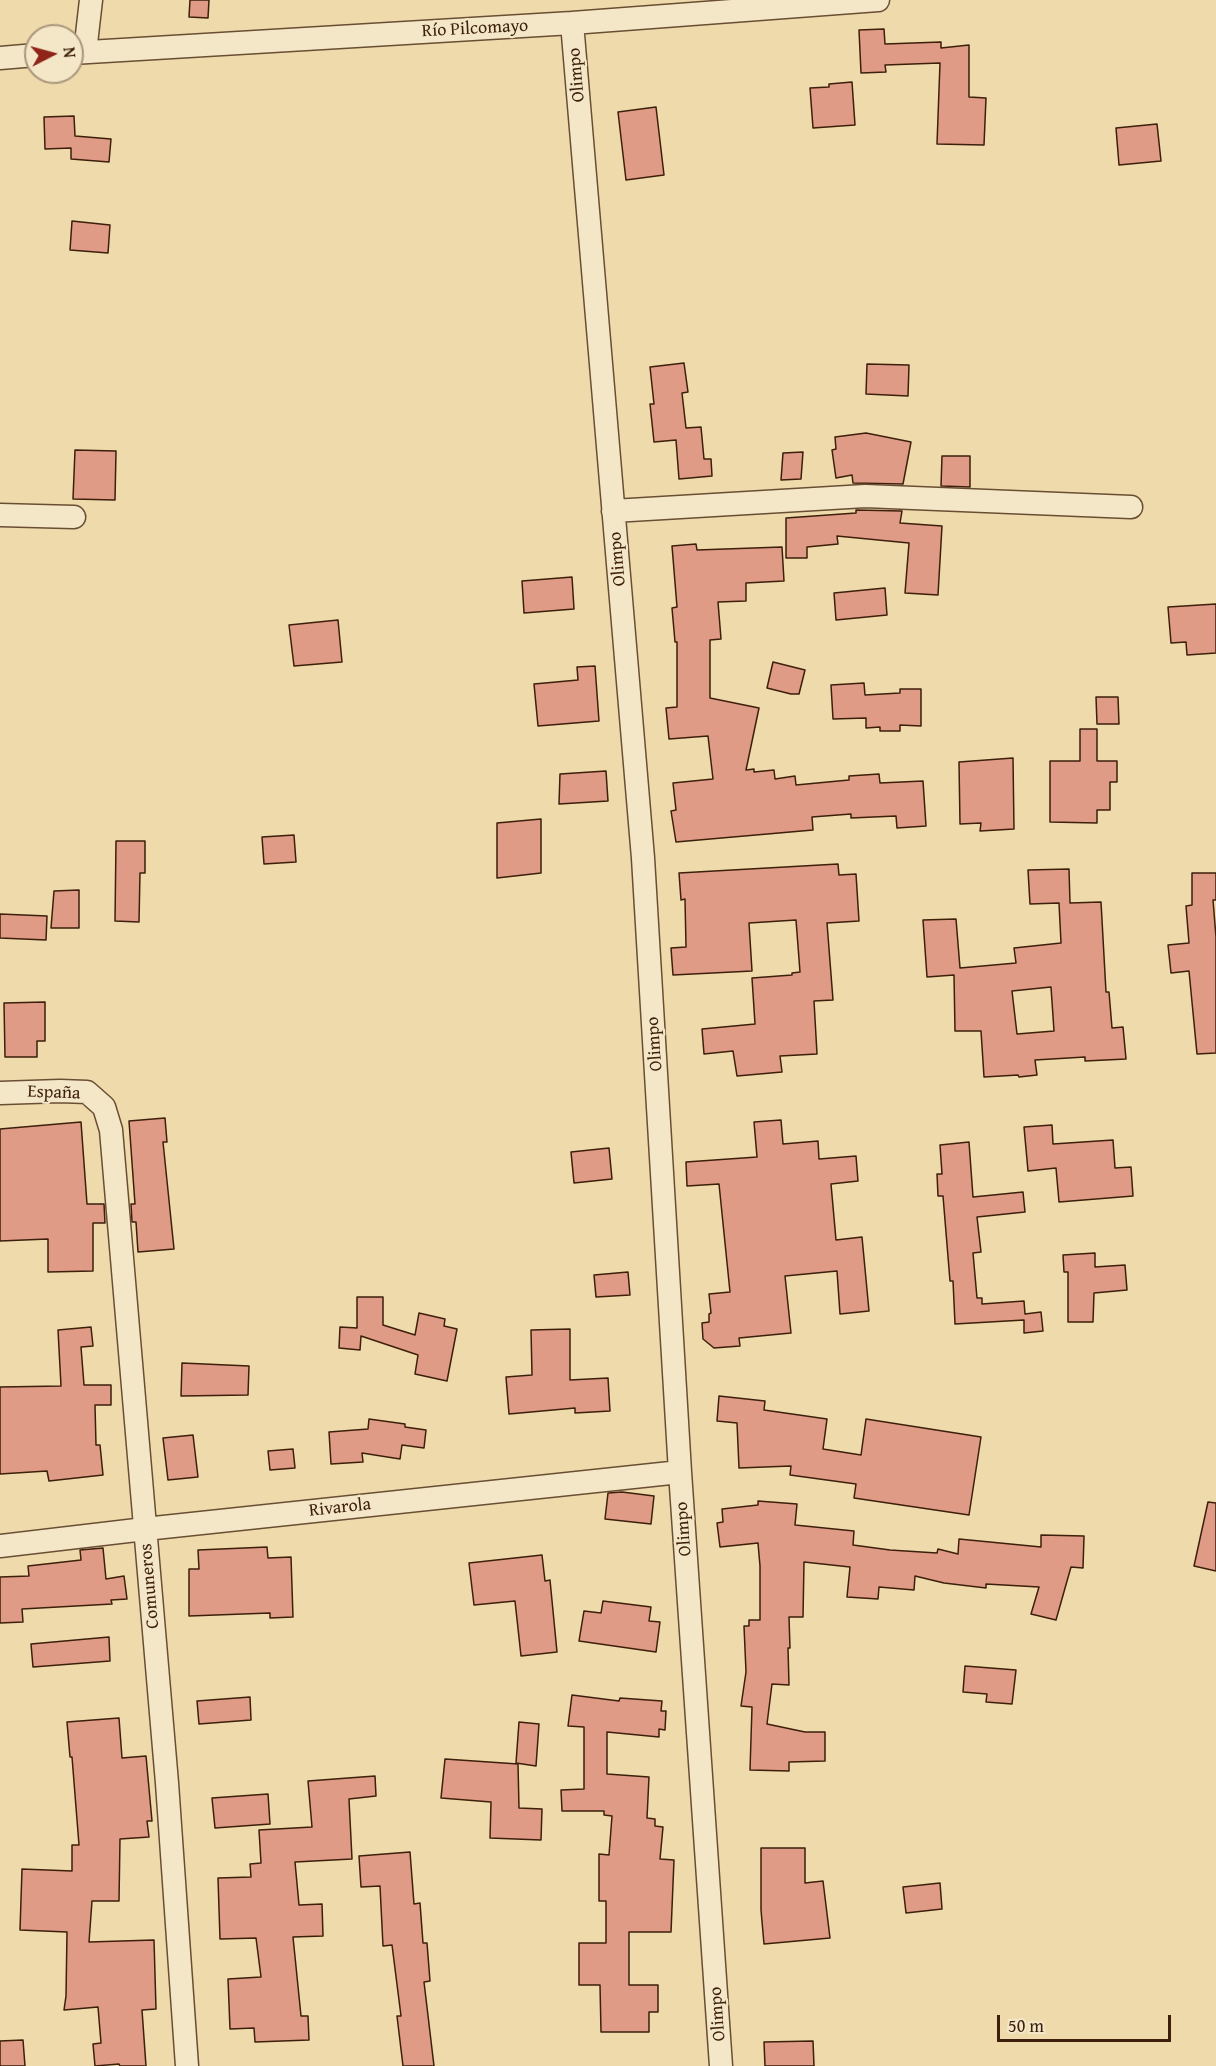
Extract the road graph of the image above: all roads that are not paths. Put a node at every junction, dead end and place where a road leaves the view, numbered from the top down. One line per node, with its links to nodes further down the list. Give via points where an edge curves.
1 (91, 0): 4 (street)
2 (878, 0): 3 (street, Río Pilcomayo)
3 (572, 23): 5 (street, Río Pilcomayo); 9 (street, Olimpo)
4 (84, 30)
5 (84, 52)
6 (24, 56): 7 (street)
7 (0, 58)
8 (1131, 507): 9 (street, via 865,496)
9 (613, 511): 14 (street, Olimpo, via 643,858)
10 (0, 515): 11 (street)
11 (74, 517)
12 (0, 1093): 13 (street, España, via 87,1092)
13 (104, 1107): 15 (street, Comuneros, via 111,1130)
14 (680, 1472): 15 (street, Rivarola); 18 (street, Olimpo)
15 (145, 1528): 16 (street, Rivarola); 17 (street, Comuneros)
16 (0, 1546)
17 (187, 2066)
18 (722, 2066)

